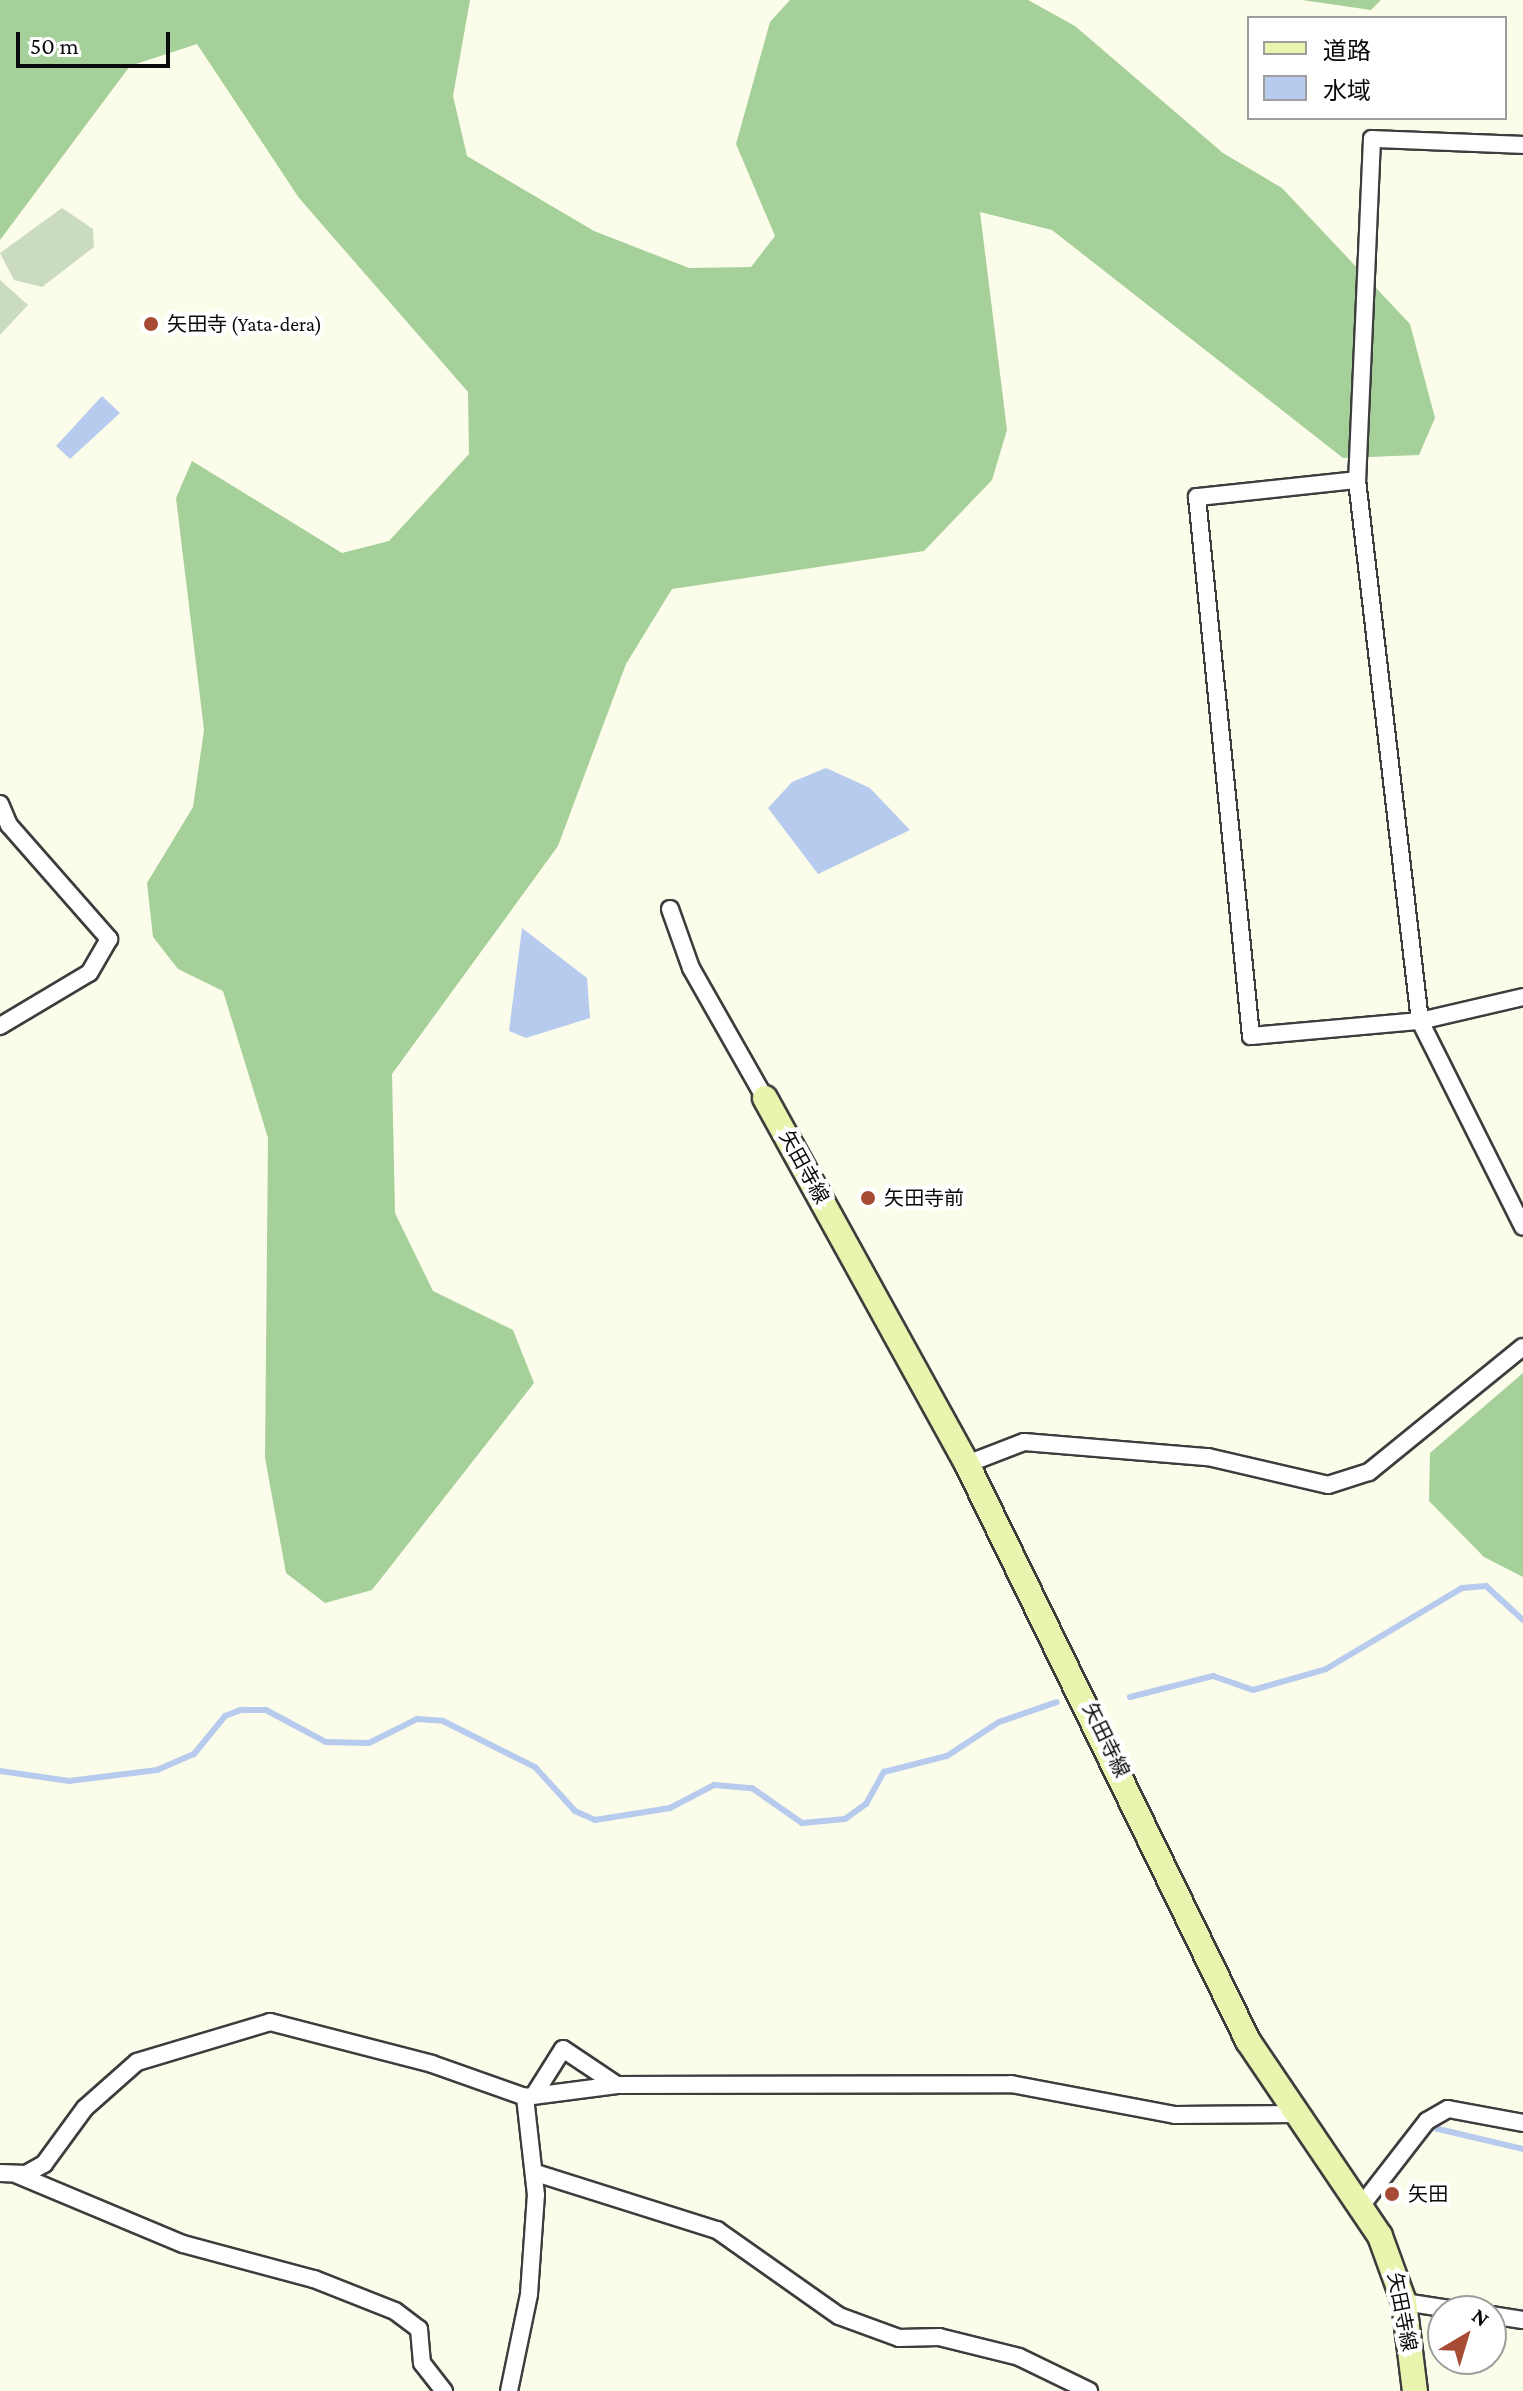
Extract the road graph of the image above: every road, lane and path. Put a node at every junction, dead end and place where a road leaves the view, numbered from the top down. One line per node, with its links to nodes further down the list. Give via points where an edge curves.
1 (1523, 145): 2 (street, via 1372,139)
2 (1357, 480): 6 (street); 6 (street, via 1197,497 1251,1036)
3 (0, 804): 7 (street, via 9,825 109,939 89,973)
4 (670, 909): 8 (street, via 691,968)
5 (1523, 997): 6 (street)
6 (1420, 1021): 9 (street)
7 (0, 1026)
8 (765, 1098): 11 (main road, 矢田寺線)
9 (1523, 1227)
10 (1523, 1347): 11 (street, via 1369,1472 1328,1485 1208,1457 1024,1442)
11 (967, 1464): 14 (main road, 矢田寺線, via 1248,2041)
12 (617, 2085): 13 (street); 13 (street, via 563,2049); 14 (street, via 1011,2084 1151,2113)
13 (530, 2096): 17 (street); 18 (street, via 270,2022 137,2062 85,2108 44,2164)
14 (1296, 2114): 19 (main road, 矢田寺線)
15 (1523, 2123): 19 (street, via 1448,2109 1427,2121)
16 (0, 2173): 18 (street)
17 (536, 2173): 22 (street, via 717,2230 839,2316 899,2338 939,2337 1019,2357); 24 (street, via 529,2294)
18 (18, 2175): 23 (street, via 192,2247 314,2279 395,2311 419,2329 422,2363)
19 (1361, 2206): 20 (main road, 矢田寺線, via 1392,2261)
20 (1404, 2302): 21 (street); 26 (main road, 矢田寺線)
21 (1427, 2306)
22 (1072, 2386): 25 (street)
23 (444, 2391)
24 (509, 2391)
25 (1089, 2391)
26 (1415, 2391)

